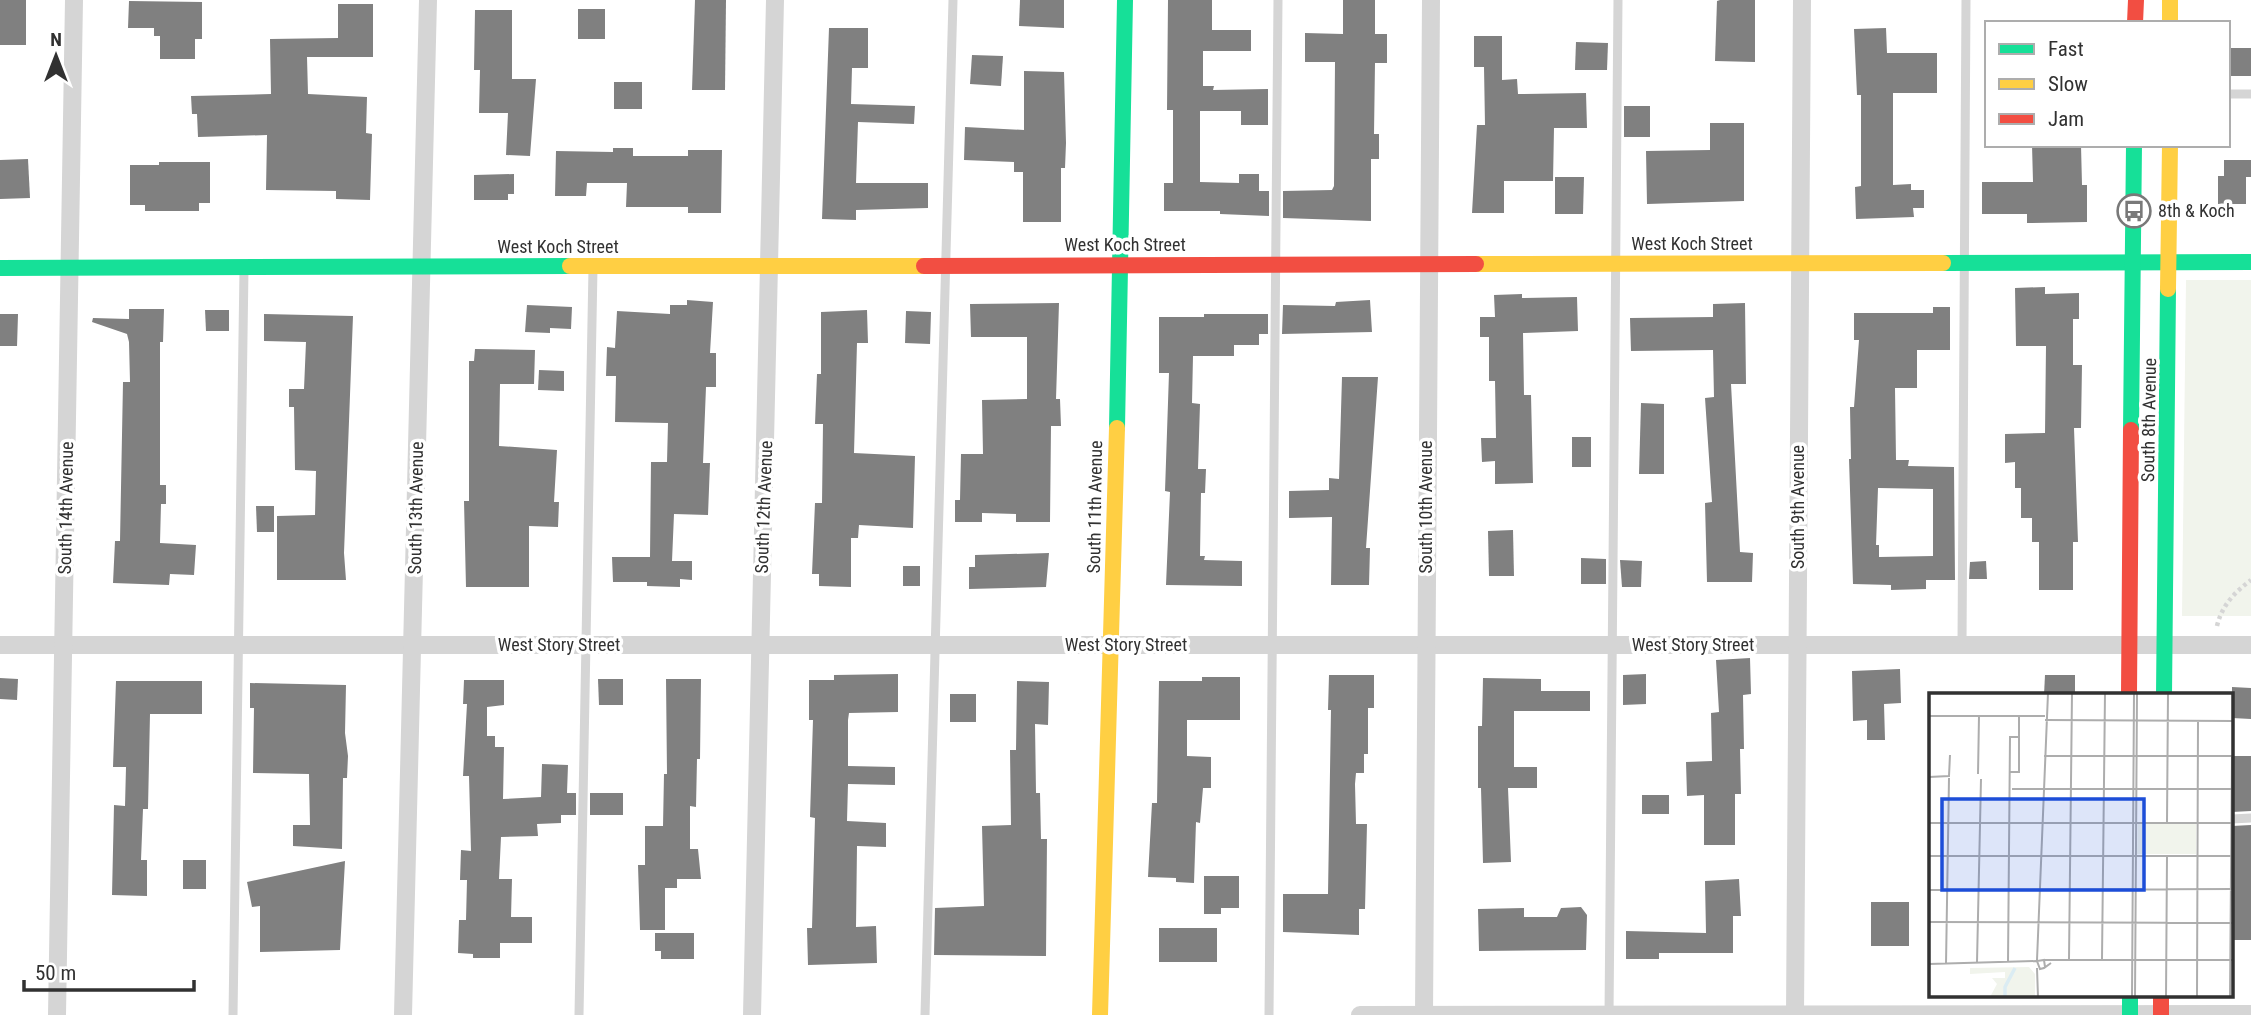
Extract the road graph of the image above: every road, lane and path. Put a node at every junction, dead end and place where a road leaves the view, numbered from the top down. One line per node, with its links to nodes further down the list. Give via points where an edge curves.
1 (75, 0): 31 (street, South 14th Avenue)
2 (428, 0): 33 (street, South 13th Avenue)
3 (775, 0): 27 (street, South 12th Avenue)
4 (953, 0): 28 (lane)
5 (1125, 0): 29 (street, South 11th Avenue)
6 (1278, 0): 25 (lane)
7 (1431, 0): 26 (street, South 10th Avenue)
8 (1618, 0): 23 (lane)
9 (1802, 0): 24 (street, South 9th Avenue)
10 (1966, 0): 19 (lane)
11 (2136, 0): 13 (street)
12 (2170, 0): 14 (street)
13 (2135, 21)
14 (2170, 21)
15 (2251, 93): 16 (lane)
16 (2230, 94)
17 (2134, 147): 20 (street, South 8th Avenue)
18 (2170, 147): 21 (street, South 8th Avenue)
19 (1962, 262): 20 (street, West Koch Street); 24 (street, West Koch Street); 48 (lane)
20 (2135, 262): 21 (street, West Koch Street); 49 (street, South 8th Avenue)
21 (2171, 262): 22 (street, West Koch Street); 50 (street, South 8th Avenue)
22 (2251, 262)
23 (1616, 263): 24 (street, West Koch Street); 26 (street, West Koch Street); 46 (lane)
24 (1799, 263): 47 (street, South 9th Avenue)
25 (1275, 264): 26 (street, West Koch Street); 29 (street, West Koch Street); 44 (lane)
26 (1428, 264): 45 (street, South 10th Avenue)
27 (771, 265): 28 (street, West Koch Street); 30 (street, West Koch Street); 41 (street, South 12th Avenue)
28 (948, 265): 29 (street, West Koch Street); 42 (lane)
29 (1118, 265): 43 (street, South 11th Avenue)
30 (593, 266): 33 (street, West Koch Street); 40 (lane)
31 (72, 267): 32 (street, West Koch Street); 34 (street, West Koch Street); 37 (street, South 14th Avenue)
32 (244, 267): 33 (street, West Koch Street); 38 (lane)
33 (422, 267): 39 (street, South 13th Avenue)
34 (0, 268)
35 (2251, 580): 51 (path, via 2234,592 2220,616)
36 (0, 645): 37 (street, West Story Street)
37 (63, 645): 38 (street, West Story Street); 56 (street, South 14th Avenue)
38 (240, 645): 39 (street, West Story Street); 57 (lane)
39 (412, 645): 40 (street, West Story Street); 58 (street, South 13th Avenue)
40 (588, 645): 41 (street, West Story Street); 59 (lane)
41 (760, 645): 42 (street, West Story Street); 60 (street, South 12th Avenue)
42 (933, 645): 43 (street, West Story Street); 61 (lane)
43 (1112, 645): 44 (street, West Story Street); 62 (street, South 11th Avenue)
44 (1273, 645): 45 (street, West Story Street); 63 (lane)
45 (1425, 645): 46 (street, West Story Street); 65 (street, South 10th Avenue)
46 (1614, 645): 47 (street, West Story Street); 66 (lane)
47 (1798, 645): 48 (street, West Story Street); 67 (street, South 9th Avenue)
48 (1962, 645): 49 (street, West Story Street)
49 (2129, 645): 50 (street, West Story Street); 53 (street, South 8th Avenue)
50 (2164, 645): 51 (street, West Story Street); 54 (street, South 8th Avenue)
51 (2214, 645): 52 (street, West Story Street)
52 (2251, 645)
53 (2129, 693)
54 (2164, 693)
55 (2251, 1014): 69 (street)
56 (57, 1015)
57 (233, 1015)
58 (403, 1015)
59 (579, 1015)
60 (752, 1015)
61 (925, 1015)
62 (1100, 1015)
63 (1269, 1015)
64 (1360, 1015): 65 (street)
65 (1424, 1015): 66 (street)
66 (1609, 1015): 67 (street)
67 (1795, 1015): 68 (street)
68 (2130, 1015): 69 (street)
69 (2161, 1015)

